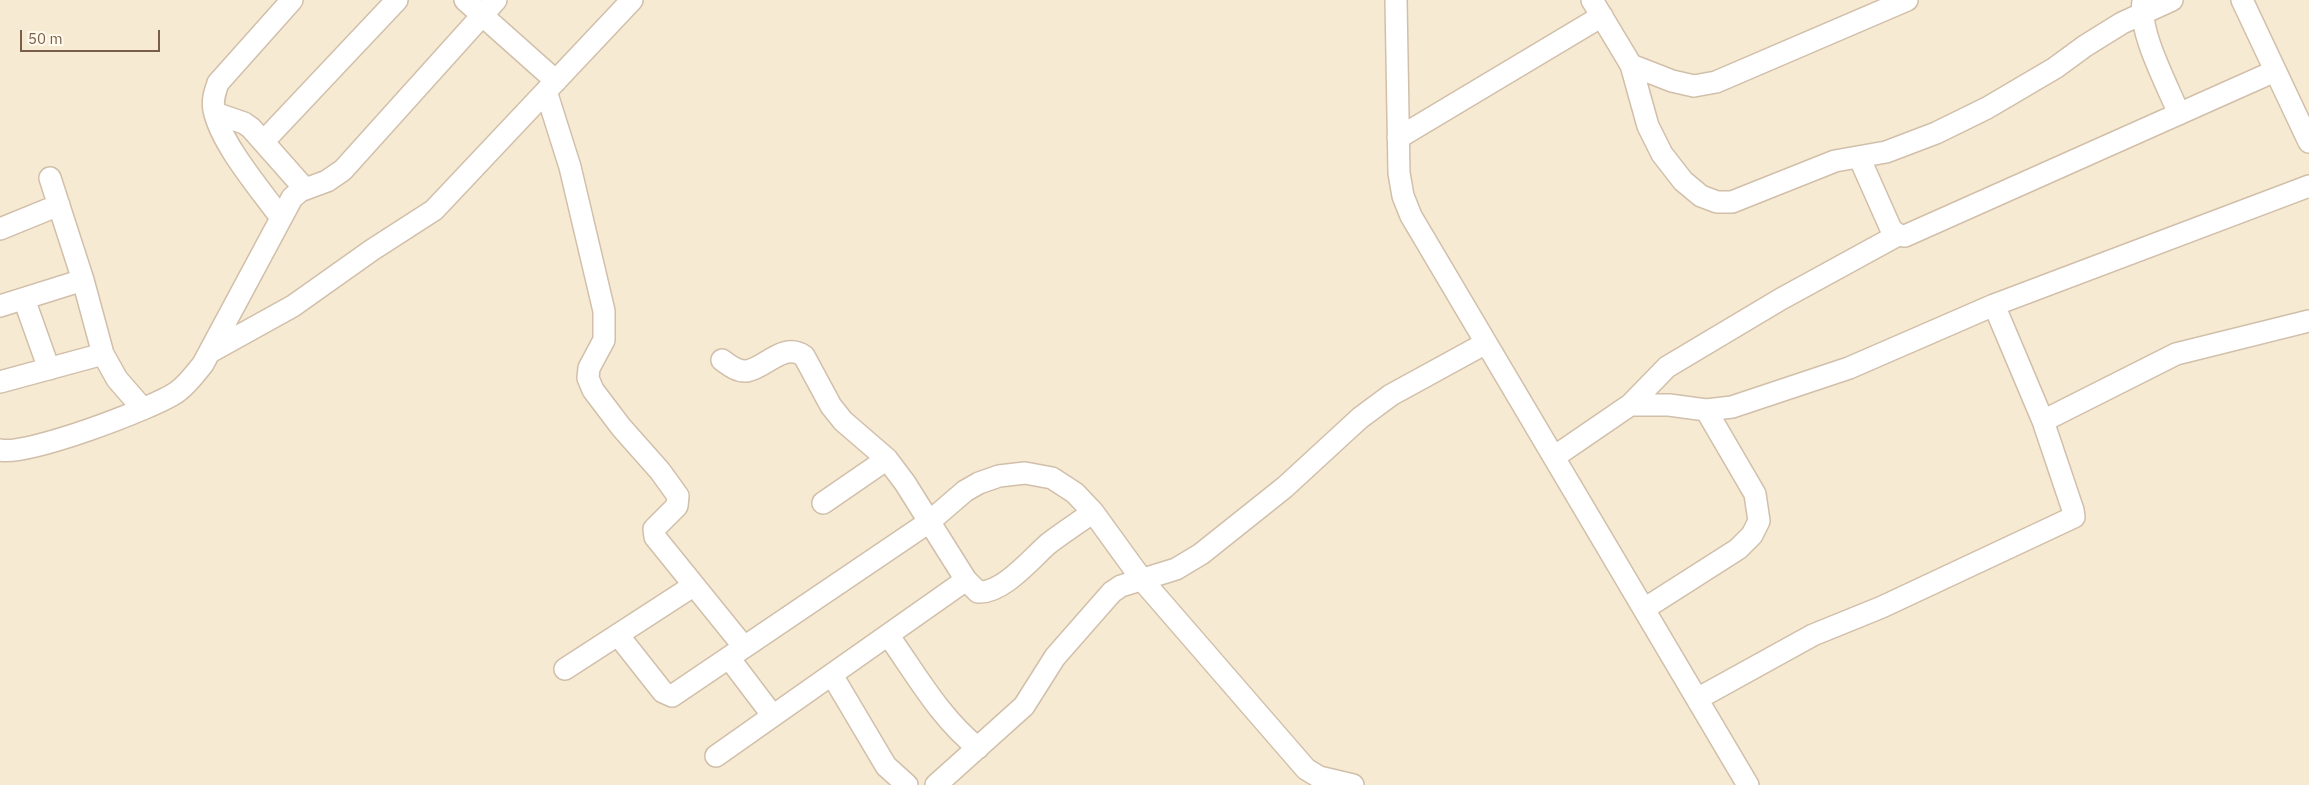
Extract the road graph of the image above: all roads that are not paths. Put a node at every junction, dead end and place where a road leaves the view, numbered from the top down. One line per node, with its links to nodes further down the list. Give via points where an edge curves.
1 (292, 0): 18 (street, via 218,83 214,96)
2 (397, 0): 21 (street)
3 (465, 0): 12 (street)
4 (496, 0): 12 (street)
5 (632, 0): 15 (street)
6 (1396, 0): 20 (street)
7 (1907, 0): 13 (street, via 1716,82 1694,86)
8 (2172, 0): 10 (street)
9 (2242, 0): 14 (street)
10 (2142, 7): 19 (street, via 2148,38); 23 (street, via 2055,68 1995,103 1936,134 1886,152)
11 (1597, 8): 13 (street); 20 (street)
12 (481, 16): 15 (street); 26 (street, via 344,170)
13 (1632, 65): 23 (street, via 1648,126 1662,154 1683,181 1701,196 1717,202 1732,202 1835,161)
14 (2275, 71): 16 (street); 19 (street)
15 (551, 86): 37 (street, via 434,210 293,306); 54 (street, via 604,311 604,340 588,378 621,426 674,488 679,501 677,506 654,533)
16 (2288, 96): 17 (street); 22 (street)
17 (2309, 100)
18 (215, 113): 21 (street, via 244,123); 28 (street, via 227,142)
19 (2179, 114): 30 (street, via 1905,236)
20 (1398, 138): 36 (street, via 1399,173 1411,216)
21 (264, 141): 26 (street)
22 (2309, 142)
23 (1859, 157): 30 (street, via 1891,229)
24 (50, 178): 27 (street)
25 (2309, 186): 33 (street)
26 (305, 189): 28 (street, via 292,198)
27 (59, 205): 29 (street); 31 (street)
28 (281, 218): 37 (street)
29 (0, 228)
30 (1898, 235): 42 (street, via 1781,298 1667,367)
31 (83, 280): 32 (street); 38 (street)
32 (24, 299): 34 (street); 40 (street)
33 (1994, 305): 44 (street, via 1849,368 1732,407); 45 (street)
34 (0, 306)
35 (2309, 321): 45 (street, via 2176,354)
36 (1486, 343): 47 (street); 53 (street, via 1391,395 1360,418 1285,488 1201,554 1176,569)
37 (210, 352): 43 (street, via 186,385)
38 (103, 354): 40 (street); 43 (street, via 117,379)
39 (722, 360): 48 (street, via 747,371 782,353 799,352 843,421)
40 (48, 369): 41 (street)
41 (0, 382)
42 (1630, 405): 44 (street, via 1669,405); 47 (street)
43 (143, 409): 46 (street, via 108,424 32,446)
44 (1706, 410): 55 (street, via 1755,494 1759,521 1752,535 1738,549)
45 (2042, 421): 61 (street, via 2074,517 1882,608 1814,635)
46 (0, 450)
47 (1554, 457): 55 (street)
48 (887, 459): 49 (street); 51 (street)
49 (823, 503)
50 (1093, 512): 51 (street, via 1075,493 1052,478 1025,473 979,483); 52 (street, via 991,591 978,592); 53 (street)
51 (929, 522): 52 (street); 58 (street)
52 (966, 580): 57 (street)
53 (1143, 580): 63 (street, via 1112,592 1055,657 1024,706); 67 (street, via 1306,769 1319,777)
54 (693, 586): 56 (street); 58 (street)
55 (1644, 609): 61 (street)
56 (618, 635): 58 (street, via 668,696 677,694); 59 (street)
57 (888, 635): 60 (street); 63 (street, via 946,718)
58 (736, 653): 62 (street)
59 (565, 669)
60 (832, 674): 62 (street); 65 (street, via 886,766)
61 (1697, 699): 68 (street)
62 (773, 716): 64 (street)
63 (978, 748): 66 (street)
64 (716, 756)
65 (907, 785)
66 (936, 785)
67 (1352, 785)
68 (1748, 785)

